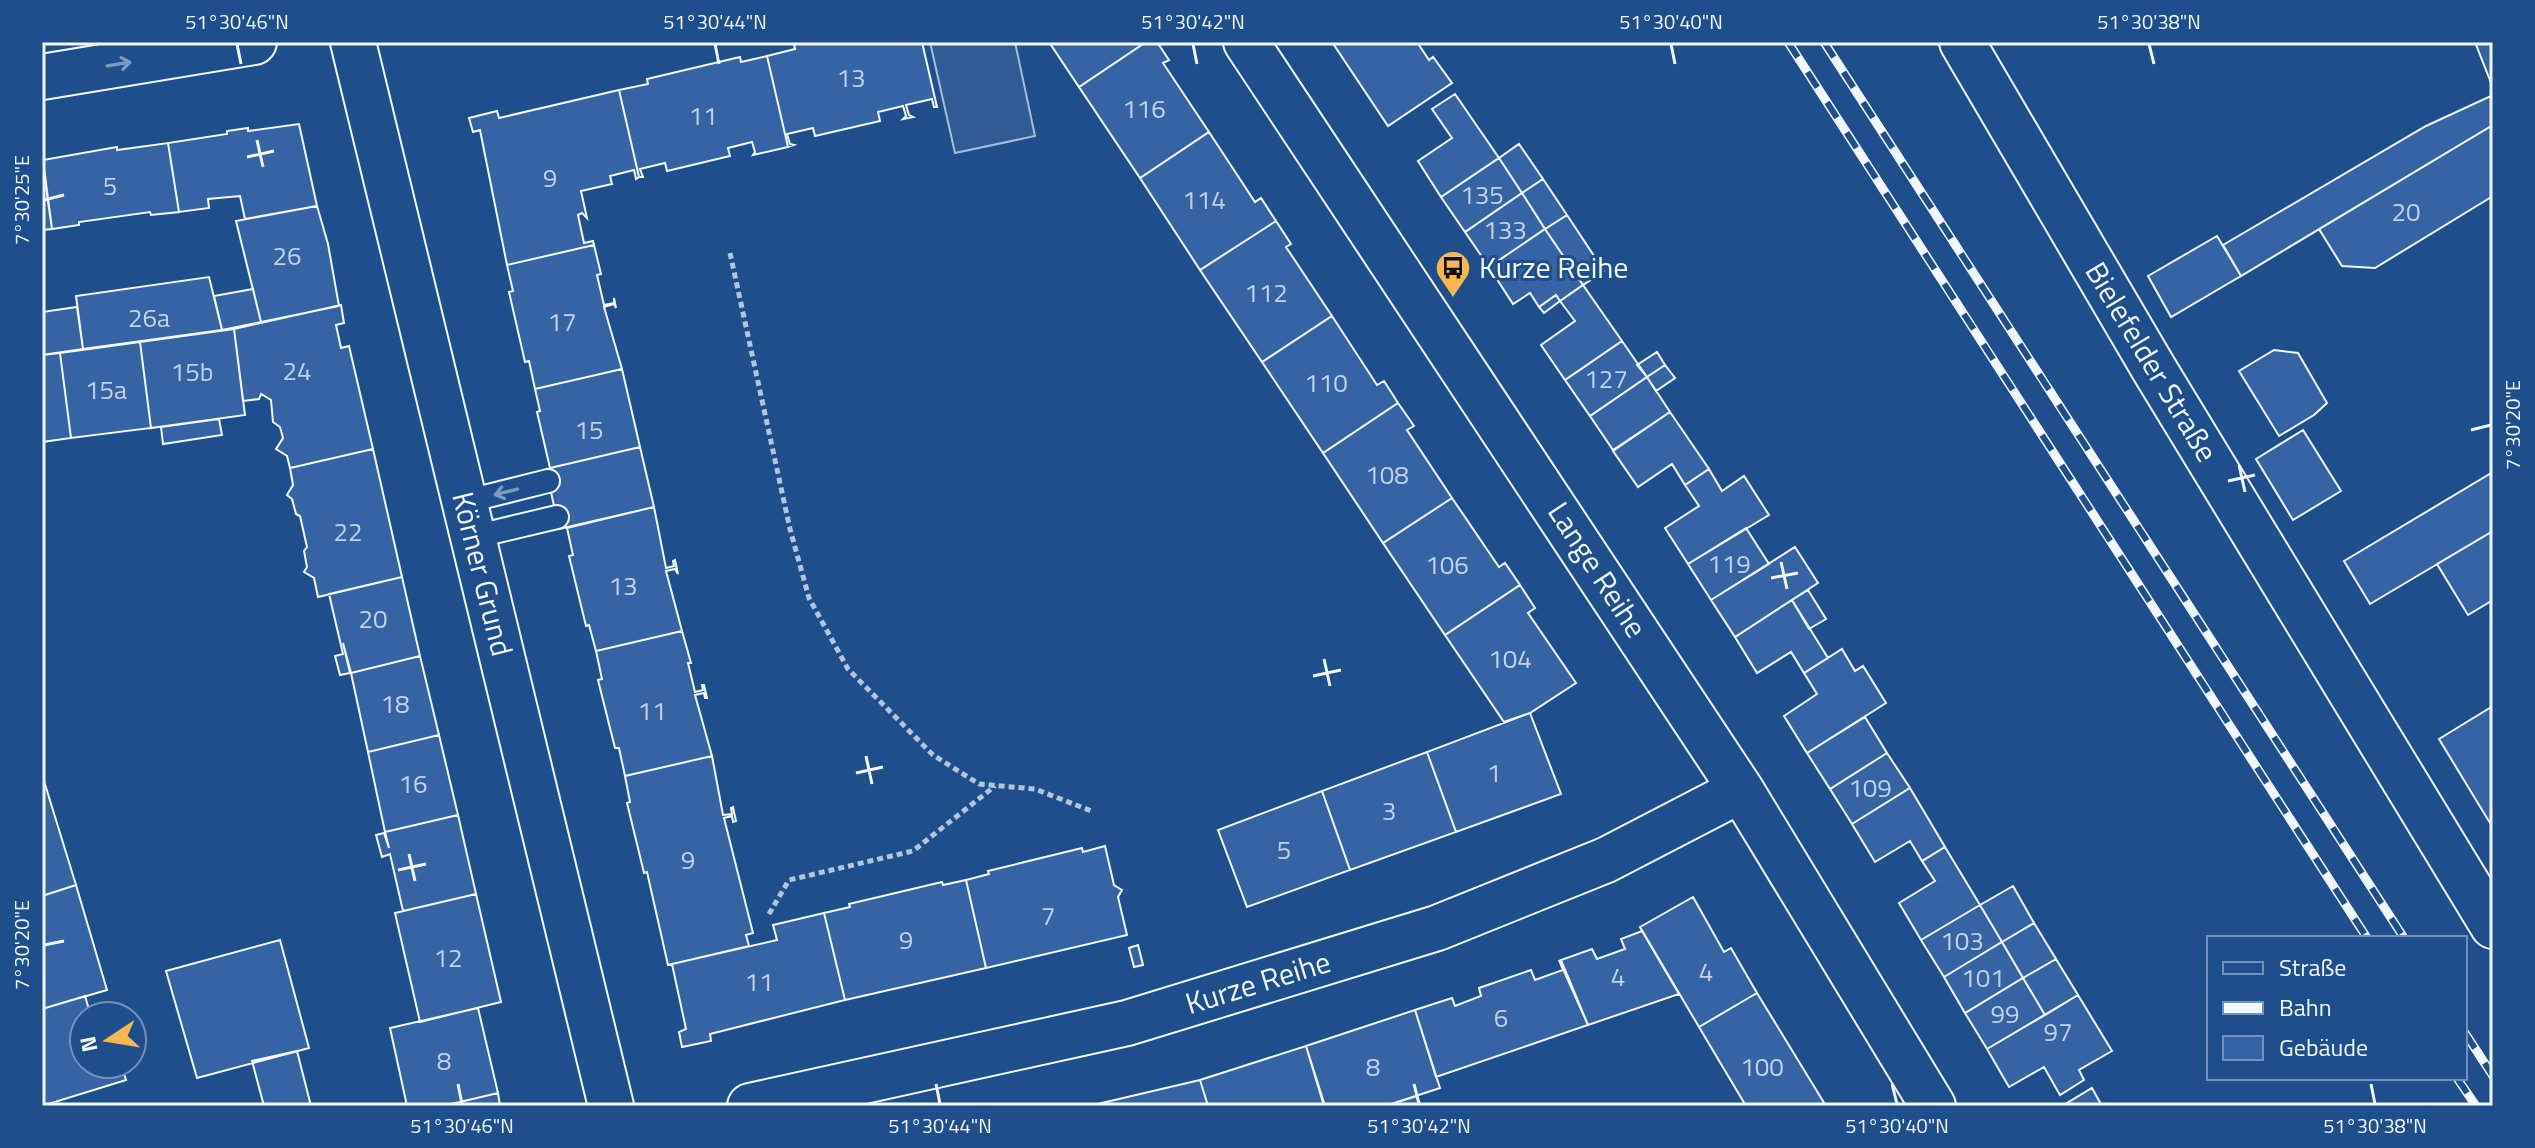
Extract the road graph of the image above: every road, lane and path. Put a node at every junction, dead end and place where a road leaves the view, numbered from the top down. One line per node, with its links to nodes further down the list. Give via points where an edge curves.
1 (254, 42): 5 (street, one-way to 1)
2 (353, 42): 9 (street, Körner Grund)
3 (1246, 42): 11 (street, Lange Reihe)
4 (1962, 42): 14 (street, Bielefelder Straße)
5 (42, 77)
6 (730, 253): 10 (path, via 809,598 848,669 933,755 979,784)
7 (548, 481): 9 (lane, one-way to 9)
8 (557, 517): 9 (lane)
9 (469, 520): 15 (street, Körner Grund)
10 (996, 785): 12 (path, via 1035,789); 13 (path, via 913,851 789,880)
11 (1741, 790): 16 (street, Kurze Reihe, via 1606,860 1437,928 1127,1023); 17 (street, Lange Reihe)
12 (1094, 812)
13 (769, 914)
14 (2493, 926)
15 (611, 1106)
16 (750, 1106)
17 (1933, 1106)

